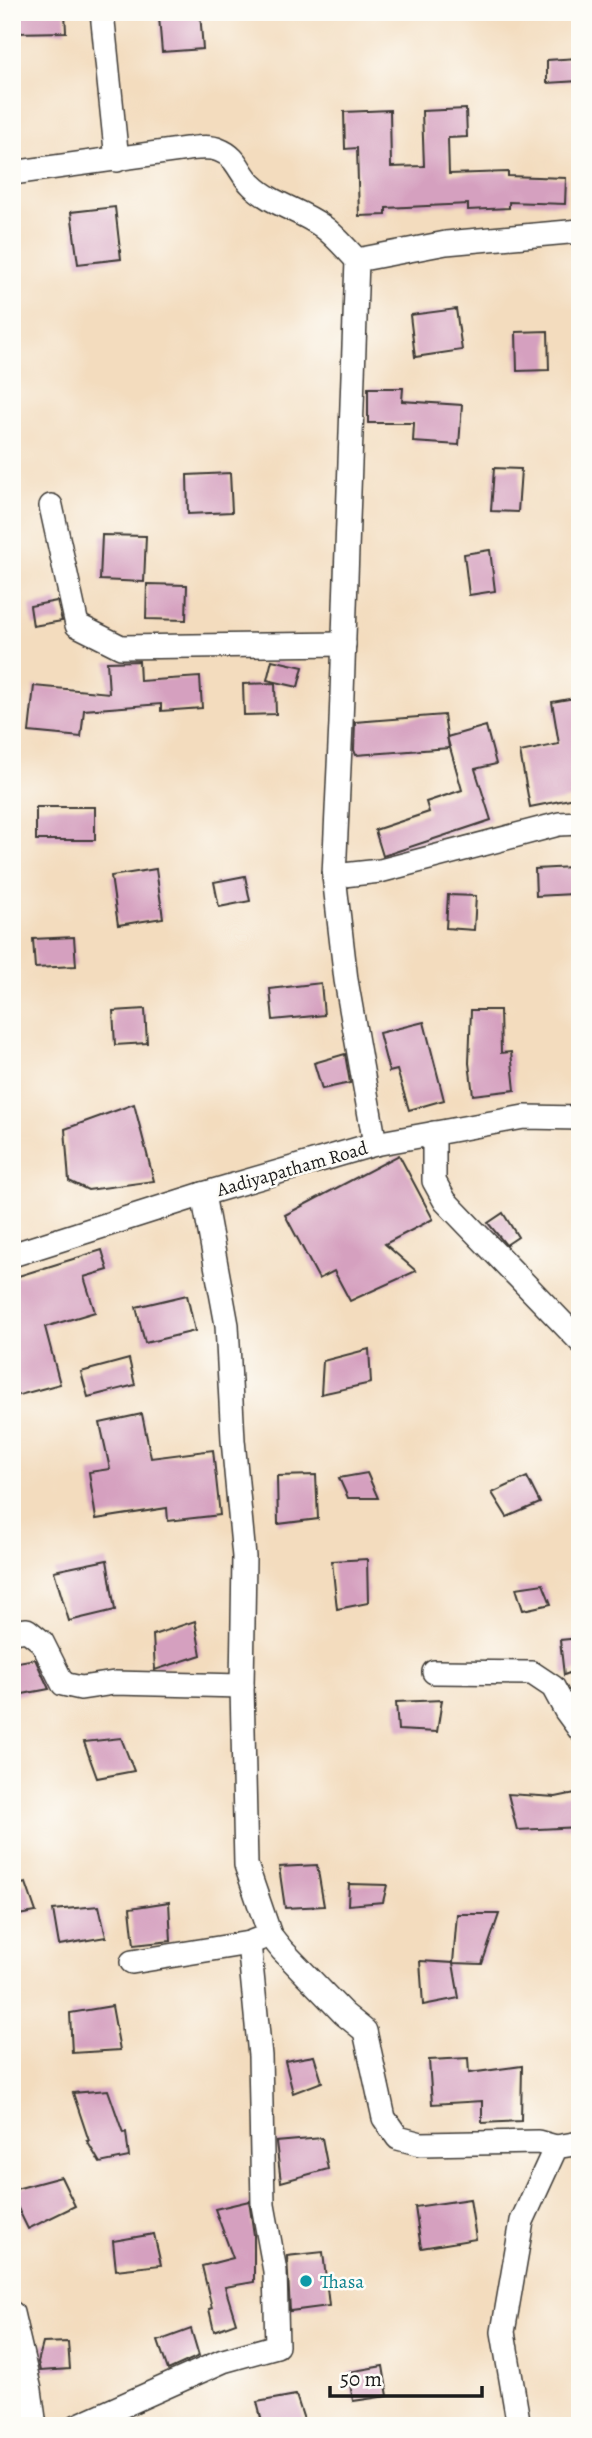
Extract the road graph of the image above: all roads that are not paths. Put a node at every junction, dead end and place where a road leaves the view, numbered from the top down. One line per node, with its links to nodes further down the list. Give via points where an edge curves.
1 (102, 12): 2 (street)
2 (117, 160): 3 (street); 5 (street, via 187,149 219,150 238,163 254,188 323,226)
3 (12, 173)
4 (580, 231): 5 (street, via 446,243)
5 (358, 260): 7 (street)
6 (51, 506): 7 (street, via 77,625 121,647)
7 (344, 643): 9 (street)
8 (580, 823): 9 (street, via 559,824 380,870)
9 (334, 876): 12 (street, via 346,979)
10 (580, 1118): 11 (street, Aadiyapatham Road, via 524,1117)
11 (434, 1133): 12 (street, Aadiyapatham Road); 15 (street, via 434,1181 445,1201)
12 (375, 1144): 13 (street, Aadiyapatham Road)
13 (204, 1194): 14 (street, Aadiyapatham Road); 18 (street, via 227,1325 244,1557)
14 (12, 1255)
15 (580, 1341)
16 (12, 1632): 18 (street, via 27,1630 42,1642 63,1684 81,1688 114,1683)
17 (434, 1672): 19 (street, via 532,1673 553,1687)
18 (242, 1686): 20 (street, via 246,1865)
19 (580, 1730)
20 (259, 1939): 21 (street); 23 (street, via 282,1950 365,2031 384,2118 398,2138 421,2144 538,2142); 26 (street, via 262,2205 275,2270 277,2346 223,2361)
21 (132, 1962)
22 (580, 2143): 23 (street)
23 (556, 2147): 27 (street, via 522,2221 503,2332)
24 (12, 2312): 25 (street)
25 (35, 2426)
26 (77, 2426)
27 (519, 2426)

